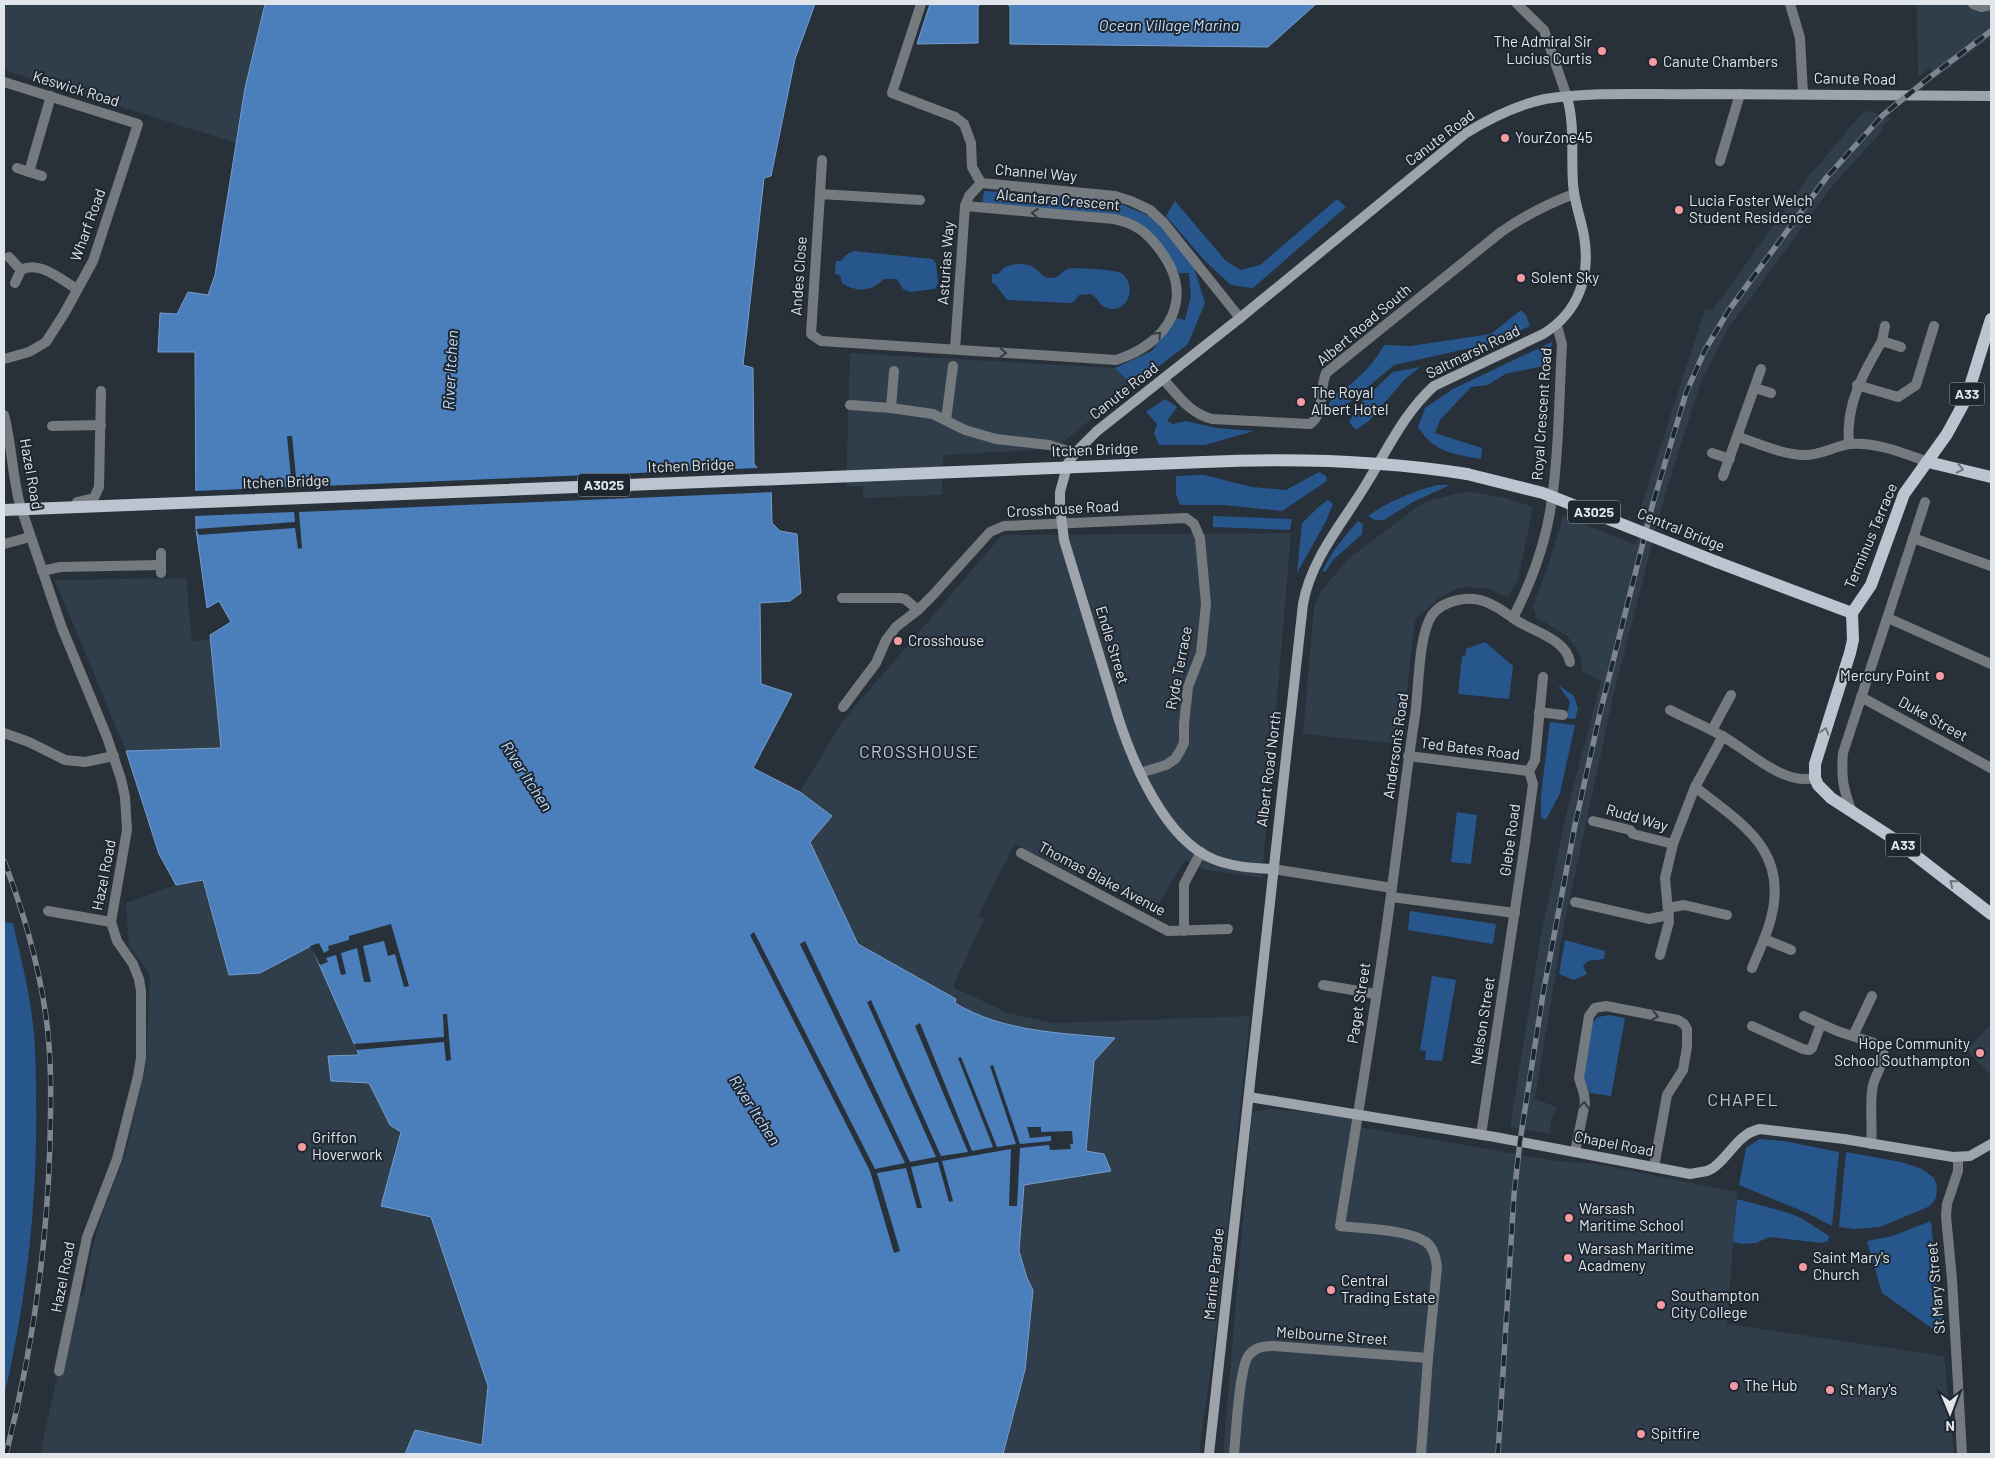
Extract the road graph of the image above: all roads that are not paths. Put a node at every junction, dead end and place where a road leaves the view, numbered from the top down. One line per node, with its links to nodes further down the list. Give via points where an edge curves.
1 (921, 4): 18 (street, Channel Way, via 892,93 955,117 964,124 971,143 972,167)
2 (1518, 4): 11 (street, via 1544,30)
3 (1790, 4): 7 (street, via 1800,38)
4 (1973, 4): 5 (street, via 1981,7)
5 (1991, 5)
6 (4, 82): 9 (street, Keswick Road)
7 (1803, 93): 8 (main road, Canute Road); 10 (main road, Canute Road)
8 (1740, 94): 11 (main road, Canute Road); 14 (street)
9 (51, 96): 12 (street, Keswick Road); 16 (street)
10 (1991, 96)
11 (1567, 97): 20 (main road, Royal Crescent Road, via 1572,118); 27 (main road, Canute Road, via 1524,105 1466,133)
12 (138, 124): 26 (street, Wharf Road, via 93,261)
13 (822, 160): 19 (street, Andes Close)
14 (1720, 161)
15 (17, 168): 16 (street)
16 (29, 172): 17 (street)
17 (42, 176)
18 (981, 183): 22 (street, Asturias Way, via 969,196); 27 (street, Channel Way, via 1102,194 1131,201 1150,210 1164,222)
19 (820, 194): 21 (street); 34 (street, Andes Close, via 811,334 821,341)
20 (1574, 194): 29 (main road, Royal Crescent Road, via 1584,239 1585,264 1582,287 1573,307); 39 (street, Albert Road South, via 1523,216 1326,373 1321,383 1319,414 1310,424 1199,416)
21 (920, 200)
22 (966, 206): 34 (street, Asturias Way); 34 (street, Alcantara Crescent, one-way to 22, via 1116,360 1146,347 1157,337 1170,321 1178,294 1174,272 1165,256 1139,227 1125,221)
23 (9, 257): 24 (street)
24 (20, 270): 25 (street); 26 (street, via 34,266 42,268)
25 (15, 282)
26 (77, 289): 35 (street, Wharf Road, via 46,342 29,352)
27 (1240, 318): 39 (main road, Canute Road)
28 (1991, 319): 55 (main road, Terminus Terrace / A33, via 1966,399)
29 (1557, 326): 56 (main road, Saltmarsh Road, via 1434,386 1411,410); 73 (street, Royal Crescent Road, via 1562,344 1551,505 1536,565)
30 (1885, 326): 32 (street)
31 (1934, 326): 40 (street, via 1916,385 1898,397)
32 (1882, 341): 33 (street); 40 (street)
33 (1902, 347)
34 (955, 349)
35 (4, 359)
36 (953, 366): 47 (street)
37 (1761, 369): 41 (street)
38 (894, 370): 45 (street)
39 (1163, 379): 52 (main road, Canute Road)
40 (1857, 385): 51 (street, via 1848,428)
41 (1754, 388): 43 (street); 50 (street)
42 (101, 391): 48 (street)
43 (1771, 392)
44 (850, 405): 45 (street)
45 (891, 408): 47 (street, via 933,414)
46 (4, 415): 60 (street, Hazel Road)
47 (946, 420): 52 (street, via 965,430 996,439)
48 (101, 425): 49 (street); 60 (street, via 99,487 94,498 83,502)
49 (52, 426)
50 (1738, 437): 51 (street, via 1805,455); 54 (street)
51 (1849, 444): 55 (street, via 1890,449)
52 (1075, 452): 63 (main road, Canute Road, via 1061,485)
53 (1712, 453): 54 (street)
54 (1730, 459): 57 (street)
55 (1928, 462): 58 (main road, one-way to 58); 72 (main road, Terminus Terrace / A33, via 1904,494 1871,585)
56 (1379, 464): 61 (main road, Itchen Bridge / A3025, bridge, via 1308,459 1204,462); 72 (main road, Central Bridge / A3025, bridge, via 1467,474 1543,493); 99 (main road, Albert Road North, via 1321,555 1306,587)
57 (1723, 476)
58 (1991, 477)
59 (1925, 502): 65 (street)
60 (20, 505): 64 (street, Hazel Road)
61 (4, 510)
62 (1186, 518): 63 (street, Crosshouse Road); 91 (street, Ryde Terrace, via 1194,524 1200,538 1206,604 1201,652 1188,687 1184,743 1180,751 1166,765)
63 (1062, 525): 71 (street, Crosshouse Road, via 1004,526 993,530); 91 (main road, Endle Street, via 1119,720)
64 (30, 537): 66 (street); 69 (street, Hazel Road)
65 (1913, 538): 68 (street); 74 (street)
66 (4, 544)
67 (161, 553): 69 (street, via 161,569 60,567)
68 (1991, 566)
69 (42, 571): 87 (street, Hazel Road)
70 (842, 598): 71 (street, via 901,598)
71 (918, 610): 80 (street, Crosshouse Road, via 892,631 876,663)
72 (1852, 613): 92 (main road, Terminus Terrace, one-way to 72, via 1815,764 1853,640)
73 (1512, 618): 75 (street, via 1556,642 1568,654); 88 (street, Anderson's Road, via 1486,601 1468,599 1454,601 1433,614 1424,634)
74 (1888, 618): 76 (street); 79 (street)
75 (1570, 662)
76 (1991, 664)
77 (1543, 678): 82 (street)
78 (1731, 695): 84 (street)
79 (1861, 697): 89 (street, Duke Street); 94 (street, via 1843,753 1841,774)
80 (843, 707)
81 (1670, 710): 84 (street)
82 (1539, 712): 83 (street); 90 (street, via 1535,760)
83 (1564, 715)
84 (1712, 730): 86 (street)
85 (4, 733): 87 (street, via 65,760 85,762)
86 (1723, 736): 92 (street, via 1774,770 1802,780); 93 (street)
87 (114, 756): 107 (street, Hazel Road, via 125,798 128,830)
88 (1408, 756): 90 (street, Ted Bates Road); 100 (street, Anderson's Road)
89 (1991, 768)
90 (1529, 771): 104 (street, Glebe Road, via 1532,784)
91 (1140, 773): 97 (main road, Endle Street, via 1175,828)
92 (1815, 778): 94 (main road, A33, via 1824,792)
93 (1694, 787): 96 (street); 110 (street, via 1753,834 1770,861 1775,894)
94 (1852, 812): 105 (main road, A33, one-way to 94, via 1894,839)
95 (1593, 821): 96 (street, Rudd Way)
96 (1673, 844): 103 (street, via 1664,890)
97 (1201, 852): 99 (main road, Endle Street, via 1230,864); 109 (street, via 1184,884)
98 (1021, 853): 109 (street, Thomas Blake Avenue, via 1168,931)
99 (1273, 870): 100 (street); 121 (main road, Albert Road North)
100 (1391, 893): 104 (street); 115 (street, Paget Street)
101 (1575, 902): 103 (street, via 1649,919)
102 (48, 911): 107 (street)
103 (1668, 912): 106 (street, via 1684,905); 112 (street, via 1668,930)
104 (1516, 913): 123 (street, Nelson Street)
105 (1991, 914)
106 (1727, 915)
107 (111, 922): 130 (street, Hazel Road, via 117,941 139,979 141,1058 117,1160 87,1237)
108 (1228, 929): 109 (street, Thomas Blake Avenue)
109 (1184, 930)
110 (1764, 939): 111 (street); 113 (street)
111 (1791, 950)
112 (1660, 955)
113 (1752, 968)
114 (1323, 985): 115 (street)
115 (1376, 994): 122 (street, Paget Street)
116 (1872, 996): 120 (street)
117 (1804, 1016): 118 (street)
118 (1821, 1024): 119 (street, via 1809,1050); 120 (street)
119 (1752, 1026)
120 (1853, 1036): 124 (street, via 1878,1045 1884,1054 1871,1098)
121 (1249, 1097): 122 (main road, Chapel Road); 131 (main road, Marine Parade)
122 (1358, 1114): 123 (main road, Chapel Road); 129 (street, Paget Street, via 1340,1226 1397,1233 1416,1238 1431,1247 1437,1267)
123 (1481, 1135): 126 (main road, Chapel Road)
124 (1871, 1144): 127 (main road, Chapel Road); 128 (main road, Chapel Road, via 1760,1129 1742,1137 1718,1165 1707,1171 1690,1174)
125 (1991, 1144): 127 (main road, via 1970,1156)
126 (1575, 1152): 128 (main road, Chapel Road); 128 (street, one-way to 128, via 1585,1103 1579,1078 1589,1016 1595,1008 1606,1006 1678,1020 1687,1029 1683,1070 1667,1095)
127 (1958, 1157): 134 (street, St Mary Street, via 1958,1170 1946,1216)
128 (1654, 1167)
129 (1428, 1358): 132 (street, Melbourne Street, via 1274,1346 1255,1350 1243,1369); 133 (street)
130 (59, 1371)
131 (1209, 1454)
132 (1234, 1454)
133 (1421, 1454)
134 (1962, 1454)

